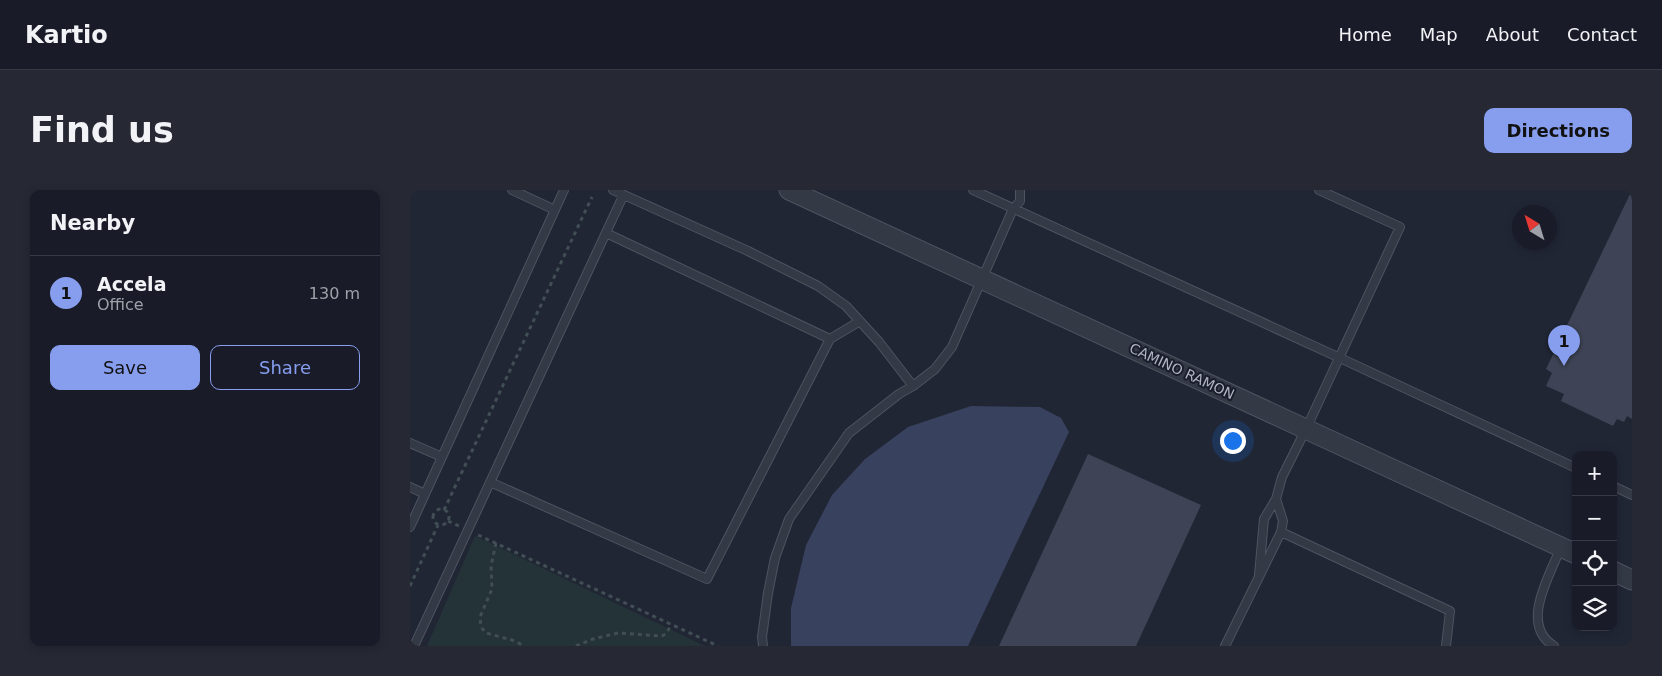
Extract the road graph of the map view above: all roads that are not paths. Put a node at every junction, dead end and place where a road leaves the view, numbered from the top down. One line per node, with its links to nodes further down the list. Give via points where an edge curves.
1 (512, 190): 10 (lane)
2 (564, 190): 10 (lane)
3 (613, 190): 8 (lane)
4 (789, 190): 12 (street, CAMINO RAMON)
5 (973, 190): 9 (lane)
6 (1020, 190): 9 (lane, via 1020,201)
7 (1318, 190): 15 (lane, via 1400,227)
8 (624, 196): 11 (lane); 13 (lane, via 818,286 846,306)
9 (1013, 209): 12 (lane); 15 (lane)
10 (555, 210): 19 (lane)
11 (606, 233): 14 (lane); 21 (lane)
12 (982, 278): 16 (lane, via 952,347 935,369); 17 (street, CAMINO RAMON)
13 (860, 321): 14 (lane); 16 (lane)
14 (830, 339): 21 (lane, via 707,580)
15 (1340, 358): 17 (lane); 20 (lane)
16 (913, 386): 32 (lane, via 849,433 789,519 775,558)
17 (1306, 429): 26 (lane, via 1282,477); 29 (street, CAMINO RAMON)
18 (410, 443): 19 (lane)
19 (442, 457): 24 (lane)
20 (1572, 466)
21 (490, 482): 31 (lane)
22 (410, 487): 24 (lane)
23 (1617, 488): 25 (lane)
24 (425, 494): 27 (lane)
25 (1632, 495)
26 (1276, 499): 28 (lane, via 1283,521); 30 (lane, via 1264,519)
27 (411, 521)
28 (1281, 532): 30 (lane); 34 (lane, via 1450,611)
29 (1568, 551): 35 (lane, via 1538,607 1538,624 1546,641)
30 (1259, 575): 33 (lane)
31 (414, 646)
32 (763, 646)
33 (1225, 646)
34 (1446, 646)
35 (1554, 646)

